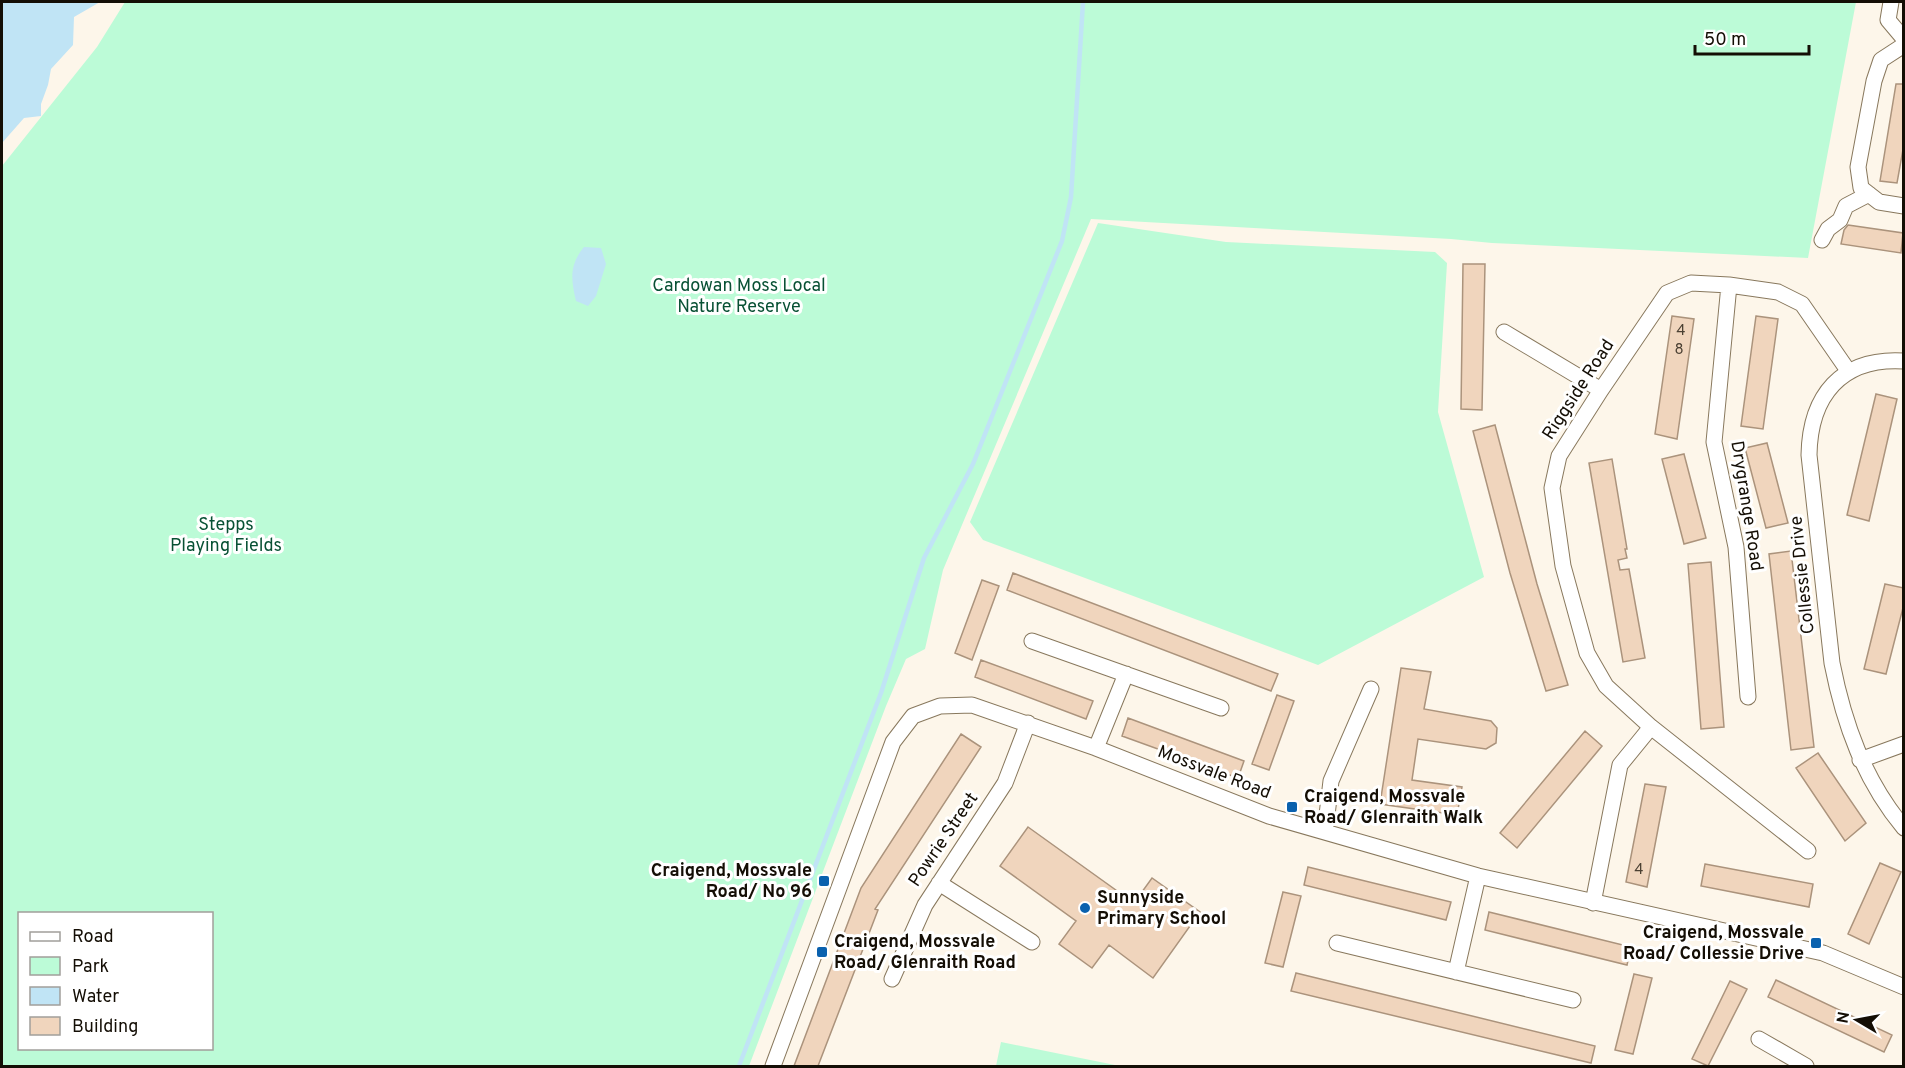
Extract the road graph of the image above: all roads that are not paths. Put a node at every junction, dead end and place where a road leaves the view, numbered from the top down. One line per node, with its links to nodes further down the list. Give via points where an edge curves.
1 (1891, 2): 2 (street, via 1888,20)
2 (1904, 39)
3 (1904, 45): 4 (street, via 1881,60 1874,81 1858,167 1861,188)
4 (1869, 194): 5 (street, via 1879,202); 6 (street, via 1846,206 1840,220)
5 (1904, 206)
6 (1822, 240)
7 (1729, 285): 10 (street, Riggside Road, via 1778,292 1802,304); 11 (street, Riggside Road, via 1691,283 1667,293); 15 (street, Drygrange Road, via 1714,442 1736,547)
8 (1504, 332): 11 (street)
9 (1904, 361): 10 (street, Collessie Drive, via 1870,363)
10 (1849, 372): 21 (street, Collessie Drive, via 1833,383 1816,410 1809,455 1832,663)
11 (1601, 390): 18 (street, Riggside Road, via 1559,456 1552,488 1563,566 1587,653 1606,686)
12 (1032, 641): 13 (street)
13 (1126, 674): 16 (street); 20 (street)
14 (1371, 689): 23 (street, via 1331,781)
15 (1748, 697)
16 (1221, 708)
17 (1028, 723): 20 (street, Mossvale Road); 26 (street, Powrie Street, via 1005,783); 35 (street, Mossvale Road, via 972,705 940,706 913,716 893,742)
18 (1651, 727): 24 (street, Riggside Road); 27 (street, via 1620,765)
19 (1904, 744): 21 (street)
20 (1096, 748): 23 (street, Mossvale Road, via 1269,816)
21 (1860, 760): 22 (street, Collessie Drive)
22 (1904, 828)
23 (1325, 832): 25 (street, Mossvale Road)
24 (1808, 851)
25 (1478, 876): 27 (street, Mossvale Road); 30 (street)
26 (939, 883): 28 (street); 31 (street, Powrie Street)
27 (1593, 903): 32 (street, Mossvale Road, via 1823,952)
28 (1032, 942)
29 (1337, 943): 30 (street)
30 (1456, 972): 33 (street)
31 (892, 979)
32 (1904, 987)
33 (1573, 1000)
34 (1759, 1039): 36 (street)
35 (773, 1066)
36 (1806, 1066)

